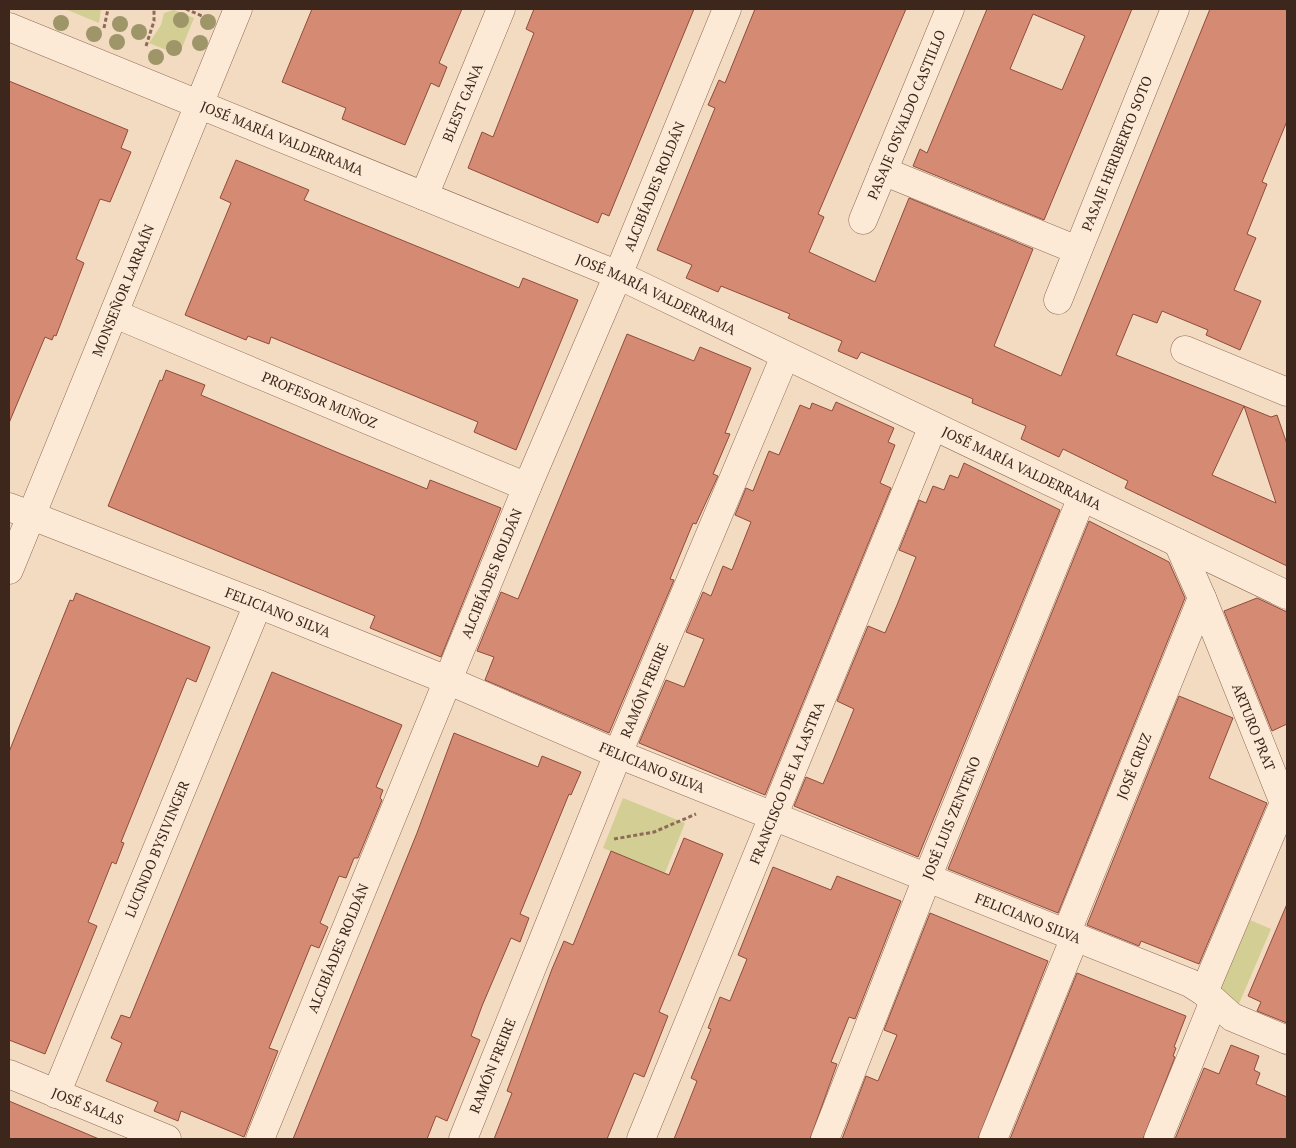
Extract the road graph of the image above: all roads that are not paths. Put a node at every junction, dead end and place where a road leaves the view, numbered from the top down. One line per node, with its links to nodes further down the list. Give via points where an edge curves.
1 (238, 9): 7 (street, MONSEÑOR LARRAÍN)
2 (501, 9): 9 (street, BLEST GANA)
3 (727, 9): 12 (street, ALCIBÍADES ROLDÁN)
4 (950, 9): 8 (street, PASAJE OSVALDO CASTILLO)
5 (1175, 9): 11 (street, PASAJE HERIBERTO SOTO)
6 (9, 27): 7 (street, JOSÉ MARÍA VALDERRAMA)
7 (200, 105): 9 (street, JOSÉ MARÍA VALDERRAMA); 14 (street, MONSEÑOR LARRAÍN)
8 (883, 171): 10 (street, PASAJE OSVALDO CASTILLO); 11 (street)
9 (424, 196): 12 (street, JOSÉ MARÍA VALDERRAMA)
10 (863, 220)
11 (1078, 250): 13 (street, PASAJE HERIBERTO SOTO)
12 (618, 275): 16 (street, JOSÉ MARÍA VALDERRAMA); 19 (street, ALCIBÍADES ROLDÁN)
13 (1058, 300)
14 (115, 314): 19 (street, PROFESOR MUÑOZ); 21 (street, MONSEÑOR LARRAÍN)
15 (1186, 350): 17 (street)
16 (785, 356): 18 (street, JOSÉ MARÍA VALDERRAMA); 28 (street, RAMÓN FREIRE)
17 (1287, 392)
18 (934, 426): 20 (street, JOSÉ MARÍA VALDERRAMA); 29 (street, FRANCISCO DE LA LASTRA)
19 (527, 486): 27 (street, ALCIBÍADES ROLDÁN)
20 (1082, 497): 22 (street, JOSÉ MARÍA VALDERRAMA); 30 (street, JOSÉ LUIS ZENTENO)
21 (20, 512): 23 (street, MONSEÑOR LARRAÍN); 26 (street, FELICIANO SILVA)
22 (1178, 543): 24 (street, JOSÉ MARÍA VALDERRAMA); 25 (street, ARTURO PRAT)
23 (9, 570)
24 (1287, 595)
25 (1202, 598): 31 (street, JOSÉ CRUZ); 32 (street, ARTURO PRAT, via 1284,803)
26 (258, 604): 27 (street, FELICIANO SILVA); 35 (street, LUCINDO BYSIVINGER)
27 (447, 680): 28 (street, FELICIANO SILVA); 37 (street, ALCIBÍADES ROLDÁN)
28 (618, 754): 29 (street, FELICIANO SILVA); 38 (street, RAMÓN FREIRE)
29 (775, 817): 30 (street, FELICIANO SILVA); 39 (street, FRANCISCO DE LA LASTRA)
30 (927, 878): 31 (street, FELICIANO SILVA); 40 (street, JOSÉ LUIS ZENTENO)
31 (1070, 936): 32 (street, FELICIANO SILVA, via 1190,984); 41 (street, JOSÉ CRUZ)
32 (1209, 997): 33 (street, FELICIANO SILVA, via 1232,1017); 42 (street, ARTURO PRAT)
33 (1287, 1040)
34 (9, 1074): 35 (street, JOSÉ SALAS)
35 (56, 1094): 36 (street, JOSÉ SALAS)
36 (167, 1139)
37 (260, 1139)
38 (463, 1139)
39 (641, 1139)
40 (825, 1139)
41 (993, 1139)
42 (1158, 1139)

